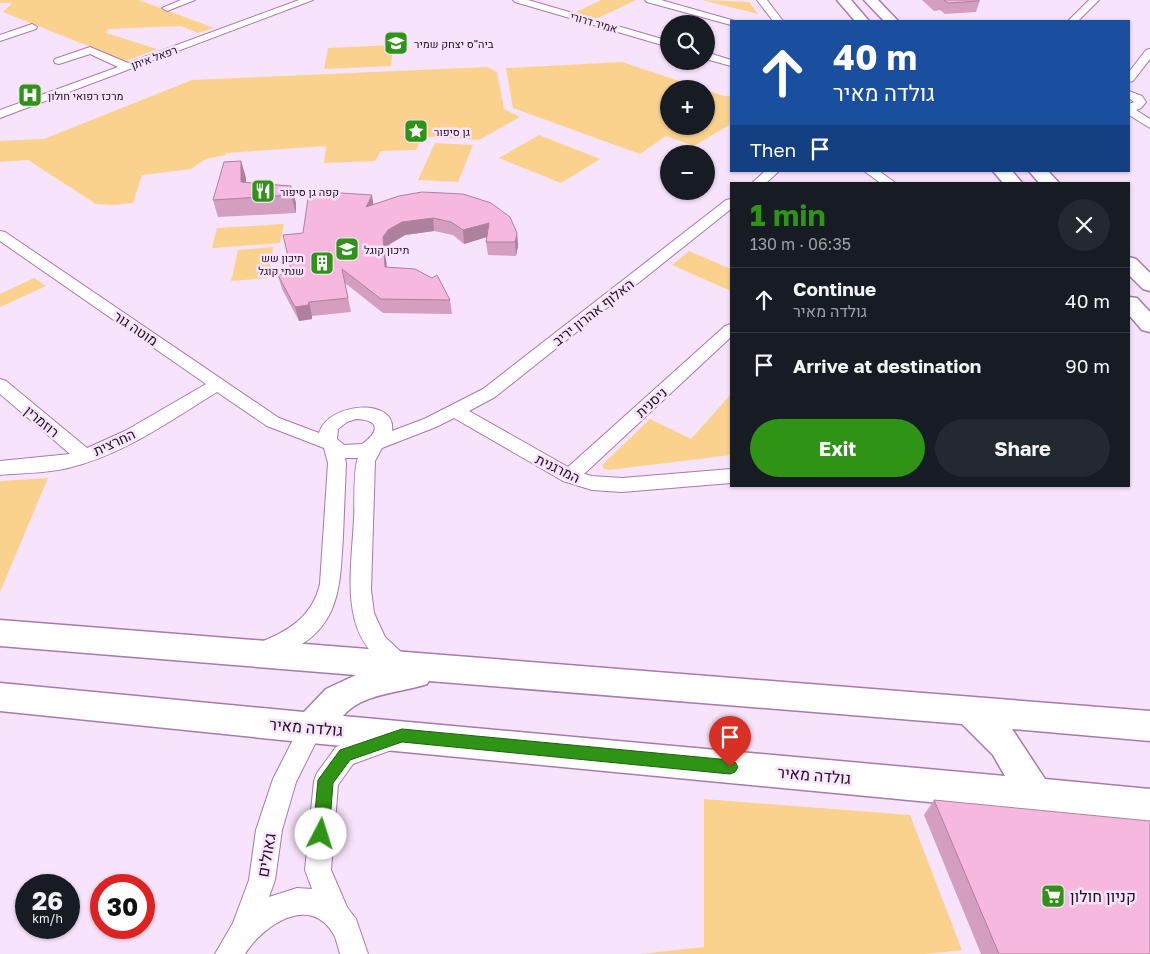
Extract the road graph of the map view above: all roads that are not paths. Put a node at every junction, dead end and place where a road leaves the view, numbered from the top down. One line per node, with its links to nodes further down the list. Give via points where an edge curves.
1 (190, 0): 9 (street)
2 (518, 0): 17 (street, אמיר דרורי)
3 (650, 0): 14 (street)
4 (762, 0): 10 (street)
5 (844, 0): 11 (main road)
6 (871, 0): 12 (main road)
7 (1094, 0): 13 (street)
8 (300, 1): 22 (street, רפאל איתן)
9 (167, 8)
10 (777, 20)
11 (861, 20)
12 (890, 20)
13 (1074, 20)
14 (730, 22)
15 (32, 27): 16 (street)
16 (0, 38)
17 (660, 41)
18 (1150, 52): 23 (street)
19 (715, 58): 21 (street)
20 (59, 61): 22 (street, via 90,50)
21 (730, 62)
22 (128, 67): 25 (street, רפאל איתן)
23 (1133, 75)
24 (1131, 100): 26 (street)
25 (0, 114)
26 (1147, 121)
27 (772, 172): 31 (street)
28 (872, 172): 32 (street)
29 (1003, 172): 33 (main road)
30 (1039, 172): 34 (main road)
31 (759, 182)
32 (887, 182)
33 (1012, 182)
34 (1049, 182)
35 (730, 205): 44 (street, האלוף אהרון יריב, via 489,393)
36 (0, 235): 42 (street, מוטה גור)
37 (1130, 264): 38 (main road)
38 (1150, 285)
39 (1130, 304): 40 (main road)
40 (1150, 325)
41 (730, 330): 52 (street, ניסנית)
42 (218, 384): 47 (street, מוטה גור); 50 (street, החרצית, via 125,439)
43 (0, 385): 50 (street, רוזמרין)
44 (453, 412): 46 (street, האלוף אהרון יריב, via 414,422); 48 (street, האלוף אהרון יריב); 52 (street, המרגנית)
45 (347, 415): 46 (street, via 365,412); 47 (street, via 305,424); 49 (street, via 330,426 327,436)
46 (379, 418): 48 (street, via 385,428)
47 (272, 422): 49 (street, מוטה גור)
48 (376, 444): 49 (street, via 352,452); 56 (street, via 366,462 361,590 366,622 376,642 396,661)
49 (332, 445): 55 (street, via 337,462 330,584 326,600 313,621 293,637)
50 (84, 456): 51 (street, החרצית, via 47,465)
51 (0, 468)
52 (570, 476): 53 (street, המרגנית, via 592,483 616,485)
53 (730, 476)
54 (0, 633): 55 (main road)
55 (254, 653): 56 (main road)
56 (427, 668): 58 (main road); 61 (main road, via 365,686 337,699)
57 (0, 697): 59 (main road, גולדה מאיר)
58 (970, 710): 60 (main road); 64 (main road, via 1005,744)
59 (263, 723): 61 (main road, גולדה מאיר); 63 (street, גאולים, via 287,742)
60 (1150, 726)
61 (311, 728): 62 (main road, גולדה מאיר); 63 (street, גאולים)
62 (402, 735): 64 (main road, גולדה מאיר); 66 (street, via 345,755 326,780 318,870)
63 (285, 778): 67 (street, גאולים, via 269,830 262,880)
64 (1035, 796): 65 (main road, גולדה מאיר)
65 (1150, 806)
66 (335, 912): 67 (street, via 319,903 280,904 261,914); 69 (street, via 345,923)
67 (244, 930): 68 (street)
68 (229, 954)
69 (354, 954)

